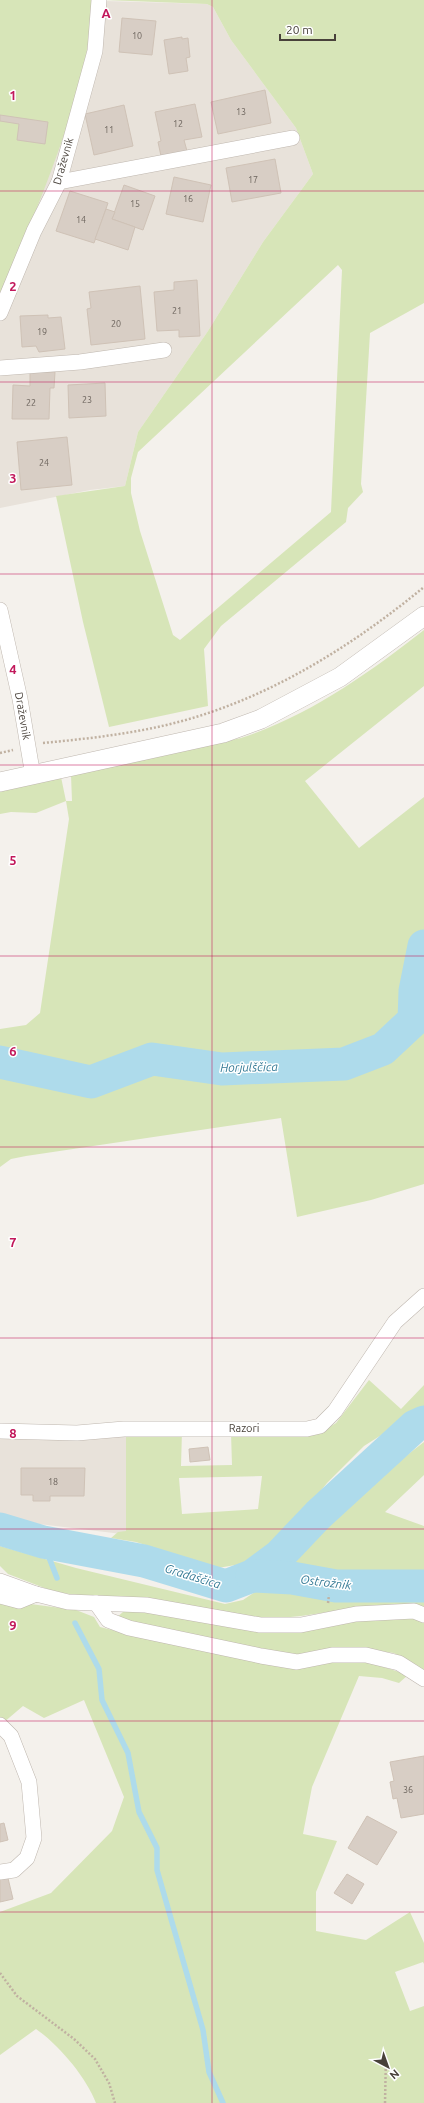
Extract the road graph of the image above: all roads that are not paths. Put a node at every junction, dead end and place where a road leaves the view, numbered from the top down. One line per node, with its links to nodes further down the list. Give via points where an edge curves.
1 (99, 0): 3 (street, Draževnik, via 95,52)
2 (292, 138): 3 (street)
3 (59, 182): 4 (street, Draževnik, via 34,231)
4 (0, 313)
5 (164, 350): 6 (street, via 80,362)
6 (0, 368)
7 (0, 610): 9 (street, Draževnik, via 20,699)
8 (424, 616): 9 (street, via 340,677 261,718 223,734)
9 (33, 776): 10 (street)
10 (0, 782)
11 (424, 1296): 12 (street, Razori, via 395,1322 335,1411 320,1426 308,1429 124,1429 78,1433)
12 (0, 1431)
13 (0, 1581): 14 (street)
14 (36, 1594): 15 (street, via 19,1601); 16 (street, via 68,1602)
15 (0, 1596)
16 (96, 1603): 17 (street, via 146,1605 260,1625 301,1625 356,1614 414,1611); 18 (street, via 108,1620 129,1628 297,1662 332,1655 366,1655 399,1663)
17 (424, 1614)
18 (424, 1680)
19 (0, 1725): 20 (street, via 11,1736 29,1782 34,1838 27,1858 14,1870)
20 (0, 1872)

